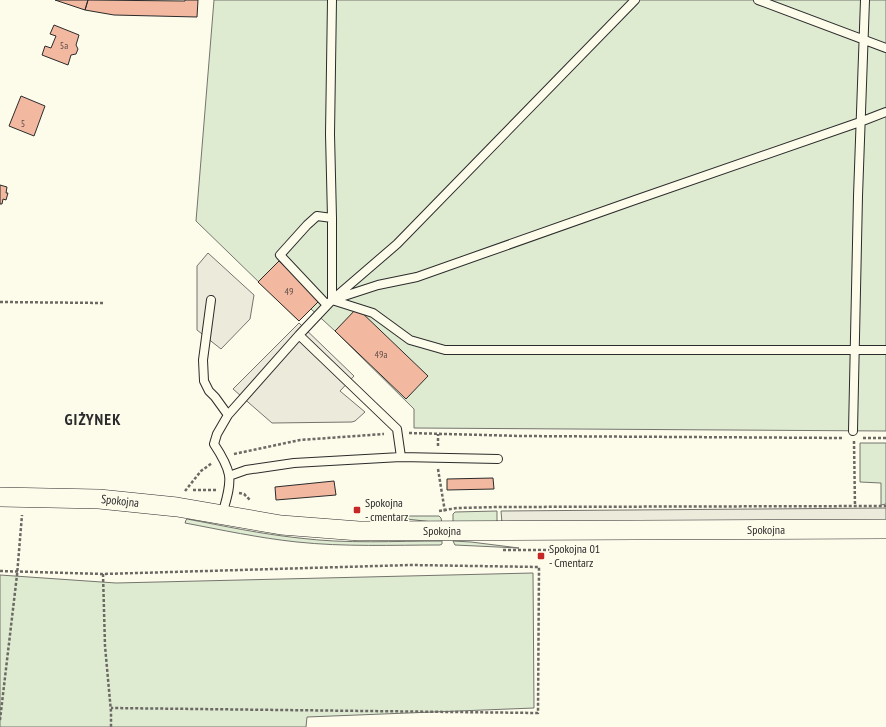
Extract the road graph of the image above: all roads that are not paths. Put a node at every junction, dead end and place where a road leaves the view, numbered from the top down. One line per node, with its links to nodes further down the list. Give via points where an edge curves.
1 (332, 0): 9 (lane)
2 (635, 0): 11 (lane, via 397,244)
3 (758, 0): 5 (lane)
4 (864, 0): 5 (lane)
5 (864, 39): 6 (lane); 8 (lane)
6 (886, 48)
7 (886, 112): 8 (lane)
8 (860, 122): 11 (lane, via 417,277 378,285); 14 (lane)
9 (332, 218): 11 (lane); 11 (lane, via 317,216 280,255)
10 (211, 300): 15 (lane, via 203,360 204,381 209,392)
11 (330, 302): 12 (lane); 14 (lane, via 373,313 410,340 444,350)
12 (299, 335): 15 (lane); 17 (lane, via 397,429)
13 (886, 350): 14 (lane)
14 (855, 351): 16 (lane)
15 (228, 415): 19 (lane, via 214,444 222,456)
16 (853, 430)
17 (401, 457): 18 (lane); 19 (lane, via 294,463 246,470)
18 (498, 459)
19 (229, 476): 21 (lane)
20 (0, 497): 21 (street, Spokojna, via 99,498)
21 (222, 515): 22 (street, Spokojna, via 281,525 359,531)
22 (886, 529)

